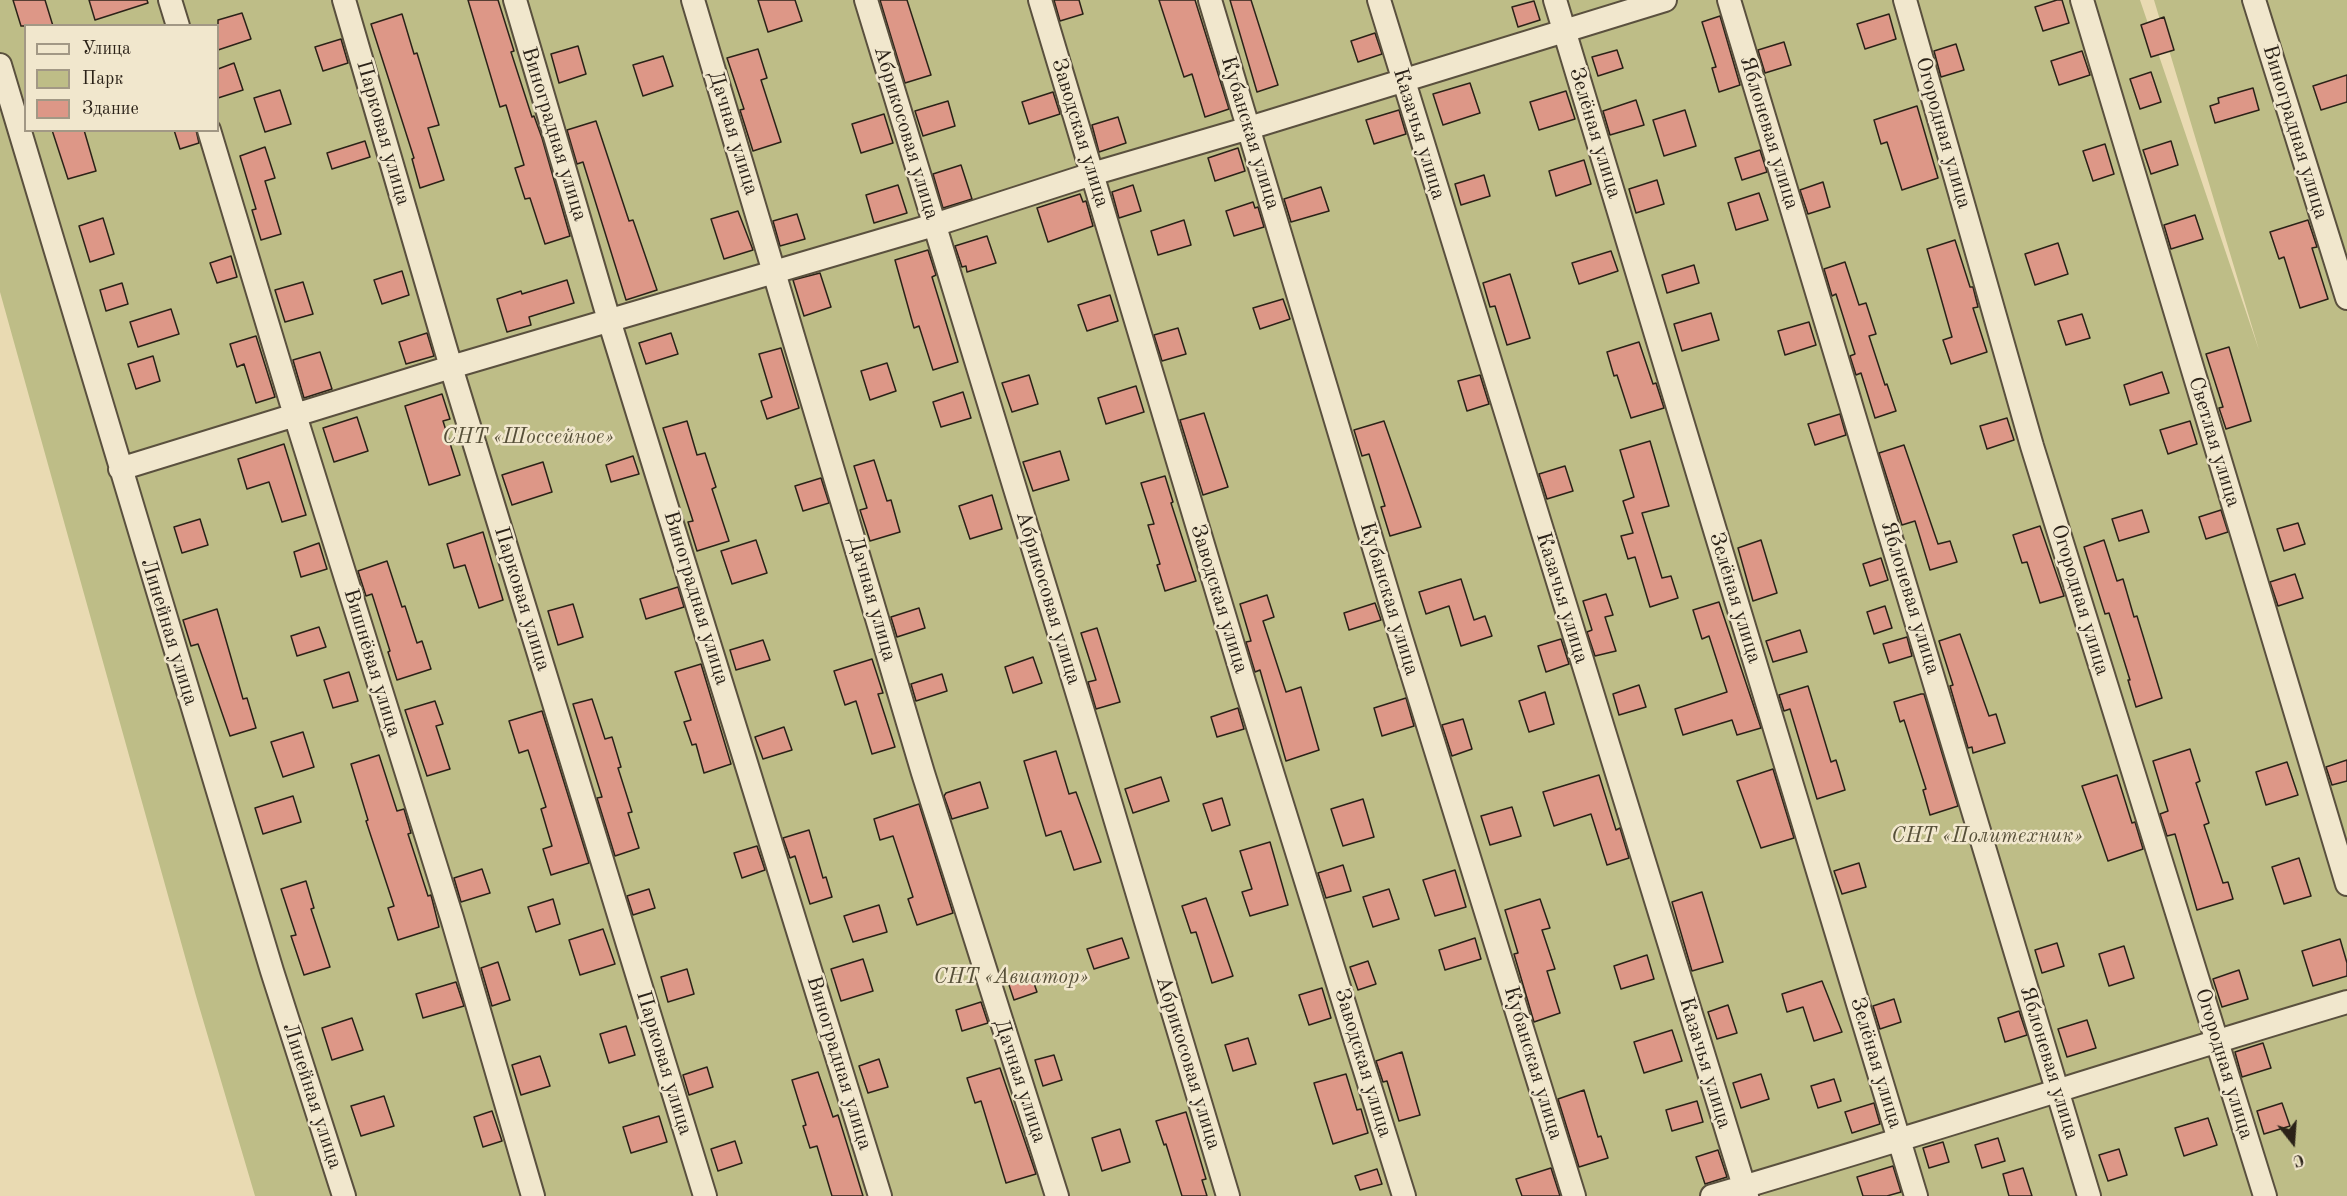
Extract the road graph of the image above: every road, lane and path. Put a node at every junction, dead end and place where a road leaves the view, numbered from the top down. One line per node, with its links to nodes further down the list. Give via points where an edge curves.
1 (170, 0): 15 (street)
2 (344, 0): 26 (street, Парковая улица)
3 (514, 0): 25 (street, Виноградная улица)
4 (693, 0): 23 (street, Дачная улица)
5 (866, 0): 22 (street, Абрикосовая улица)
6 (1040, 0): 21 (street, Заводская улица)
7 (1210, 0): 19 (street, Кубанская улица)
8 (1379, 0): 18 (street, Казачья улица)
9 (1555, 0): 16 (street, Зелёная улица)
10 (1665, 0): 16 (street)
11 (1729, 0): 32 (street, Яблоневая улица)
12 (1905, 0): 31 (street, Огородная улица, via 2032,446)
13 (2082, 0): 29 (street, Светлая улица)
14 (2254, 0): 24 (street, Виноградная улица)
15 (177, 24)
16 (1565, 31): 18 (street); 33 (street, Зелёная улица)
17 (0, 65): 28 (street, Линейная улица)
18 (1403, 80): 19 (street); 34 (street, Казачья улица)
19 (1249, 128): 21 (street); 42 (street, Кубанская улица, via 1404,650)
20 (210, 132): 27 (street, Вишнёвая улица)
21 (1092, 174): 22 (street); 41 (street, Заводская улица)
22 (934, 225): 23 (street); 40 (street, Абрикосовая улица)
23 (775, 271): 25 (street); 39 (street, Дачная улица, via 923,773)
24 (2347, 298)
25 (609, 320): 26 (street); 38 (street, Виноградная улица)
26 (451, 367): 27 (street); 37 (street, Парковая улица)
27 (295, 415): 28 (street); 36 (street, Вишнёвая улица, via 452,918)
28 (120, 469): 35 (street, Линейная улица)
29 (2347, 884)
30 (2347, 1002): 31 (street)
31 (2217, 1041): 32 (street); 46 (street, Огородная улица)
32 (2057, 1090): 33 (street); 45 (street, Яблоневая улица)
33 (1899, 1141): 34 (street); 44 (street, Зелёная улица)
34 (1745, 1191): 43 (street)
35 (344, 1196)
36 (532, 1196)
37 (705, 1196)
38 (880, 1196)
39 (1057, 1196)
40 (1228, 1196)
41 (1404, 1196)
42 (1574, 1196)
43 (1712, 1196)
44 (1916, 1196)
45 (2089, 1196)
46 (2265, 1196)

